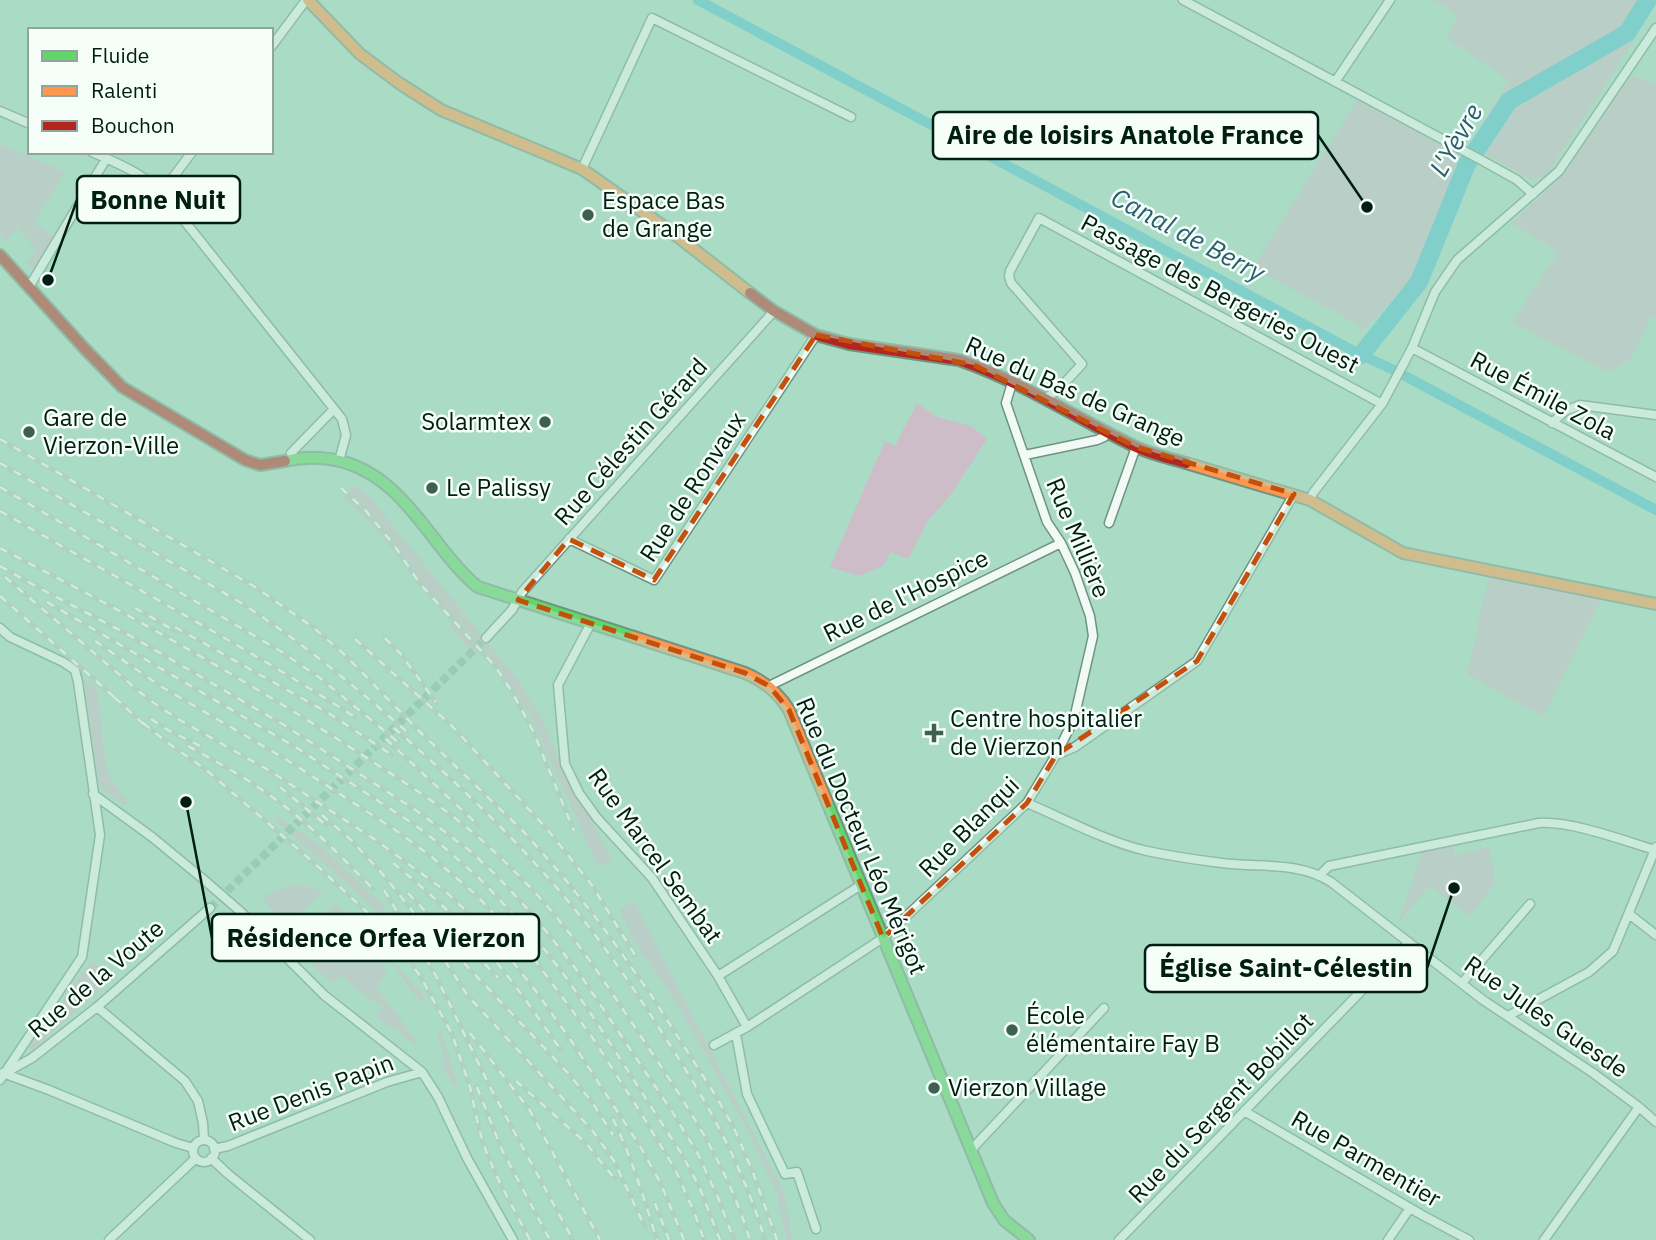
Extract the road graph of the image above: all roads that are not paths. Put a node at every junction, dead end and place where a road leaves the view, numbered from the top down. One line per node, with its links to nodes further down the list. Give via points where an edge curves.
1 (307, 0): 5 (street); 13 (main road, Rue du Bas de Grange, via 360,54 441,110)
2 (1183, 0): 6 (street)
3 (1390, 0): 6 (street)
4 (1656, 27): 15 (street, via 1559,171)
5 (273, 44)
6 (1335, 82): 15 (street, via 1483,160)
7 (0, 111): 9 (street)
8 (851, 117): 13 (street, via 652,18)
9 (28, 123)
10 (96, 154): 12 (street)
11 (190, 154): 14 (street)
12 (106, 159): 14 (street, via 136,172); 17 (street)
13 (582, 169): 18 (main road, Rue du Bas de Grange)
14 (162, 192): 24 (street)
15 (1533, 194): 20 (street, via 1457,260 1435,292)
16 (0, 255): 17 (main road, Rue du Docteur Léo Mérigot)
17 (29, 287): 31 (main road, Rue du Docteur Léo Mérigot, via 122,387 244,460 263,466 299,458)
18 (774, 311): 19 (main road, Rue du Bas de Grange); 36 (street, Rue Célestin Gérard)
19 (816, 335): 21 (main road, Rue du Bas de Grange, via 959,360); 36 (street, Rue de Ronvaux, via 654,580)
20 (1412, 348): 23 (street); 26 (street, Rue Émile Zola)
21 (1012, 383): 22 (main road, Rue du Bas de Grange); 30 (street, Rue Millière, via 1006,402)
22 (1045, 399): 23 (street, Passage des Bergeries Ouest, via 1082,364 1011,283 1010,271 1039,218); 27 (main road, Rue du Bas de Grange)
23 (1382, 404): 34 (street)
24 (334, 410): 29 (street); 31 (street, via 346,435)
25 (1656, 415): 26 (street, via 1580,405)
26 (1552, 423): 32 (street, Rue Émile Zola)
27 (1108, 432): 28 (main road, Rue du Bas de Grange); 30 (street, Rue Millière, via 1097,440)
28 (1136, 446): 33 (main road, Rue du Bas de Grange); 35 (street)
29 (291, 453)
30 (1025, 455): 37 (street, Rue Millière, via 1047,522)
31 (340, 461): 38 (main road, Rue du Docteur Léo Mérigot, via 385,482 469,580)
32 (1656, 477)
33 (1294, 494): 34 (main road, Rue du Bas de Grange); 44 (street, via 1197,661 1075,747)
34 (1310, 500): 39 (main road, Rue du Bas de Grange, via 1403,553)
35 (1108, 523)
36 (569, 539): 38 (street, Rue Célestin Gérard)
37 (1061, 542): 43 (street, Rue de l'Hospice); 44 (street, Rue Millière, via 1083,594 1093,636 1074,719)
38 (518, 600): 40 (main road, Rue du Docteur Léo Mérigot); 42 (street)
39 (1656, 604)
40 (592, 623): 43 (main road, Rue du Docteur Léo Mérigot, via 745,673); 56 (street, Rue Marcel Sembat, via 558,685 565,764 597,818 652,878)
41 (0, 628): 45 (street, via 75,670)
42 (486, 638)
43 (769, 686): 49 (main road, Rue du Docteur Léo Mérigot, via 789,710)
44 (1056, 755): 46 (street, Rue Blanqui)
45 (93, 794): 64 (street, via 204,879 324,995); 65 (street, via 100,835 82,957)
46 (1027, 803): 48 (street, Rue Jules Guesde, via 1145,850 1222,863 1304,869); 54 (street, Rue Blanqui)
47 (1656, 849): 48 (street, via 1550,822 1329,866); 52 (street)
48 (1320, 875): 55 (street, Rue Jules Guesde)
49 (861, 885): 54 (main road, Rue du Docteur Léo Mérigot); 56 (street)
50 (1530, 904): 57 (street)
51 (209, 908): 58 (street, Rue de la Voute)
52 (1629, 914): 53 (street); 60 (street, via 1614,951 1589,972)
53 (1656, 935)
54 (883, 938): 61 (street); 72 (main road, Rue du Docteur Léo Mérigot)
55 (1409, 942): 57 (street, Rue Jules Guesde); 67 (street, Rue du Sergent Bobillot)
56 (718, 976): 61 (street, Rue Marcel Sembat)
57 (1461, 982): 60 (street, Rue Jules Guesde)
58 (97, 1007): 65 (street, Rue de la Voute, via 32,1058); 69 (street, via 185,1080 198,1101)
59 (1104, 1008): 72 (street)
60 (1508, 1016): 66 (street, Rue Jules Guesde)
61 (747, 1027): 62 (street)
62 (736, 1034): 63 (street); 76 (street, via 747,1094 786,1174 797,1172)
63 (714, 1045)
64 (422, 1072): 71 (street, Rue Denis Papin); 79 (street)
65 (1, 1075): 70 (street)
66 (1639, 1107): 68 (street, Rue Jules Guesde); 84 (street)
67 (1244, 1111): 75 (street, Rue Parmentier); 81 (street, Rue du Sergent Bobillot)
68 (1656, 1122)
69 (204, 1140): 70 (street); 71 (street)
70 (193, 1148): 73 (street)
71 (214, 1149): 74 (street)
72 (971, 1150): 80 (main road, Rue du Docteur Léo Mérigot, via 998,1211)
73 (196, 1158): 74 (street); 77 (street)
74 (211, 1158): 78 (street)
75 (1410, 1208): 82 (street); 83 (street, Rue Parmentier)
76 (816, 1229)
77 (109, 1240)
78 (310, 1240)
79 (513, 1240)
80 (1028, 1240)
81 (1119, 1240)
82 (1388, 1240)
83 (1469, 1240)
84 (1544, 1240)

